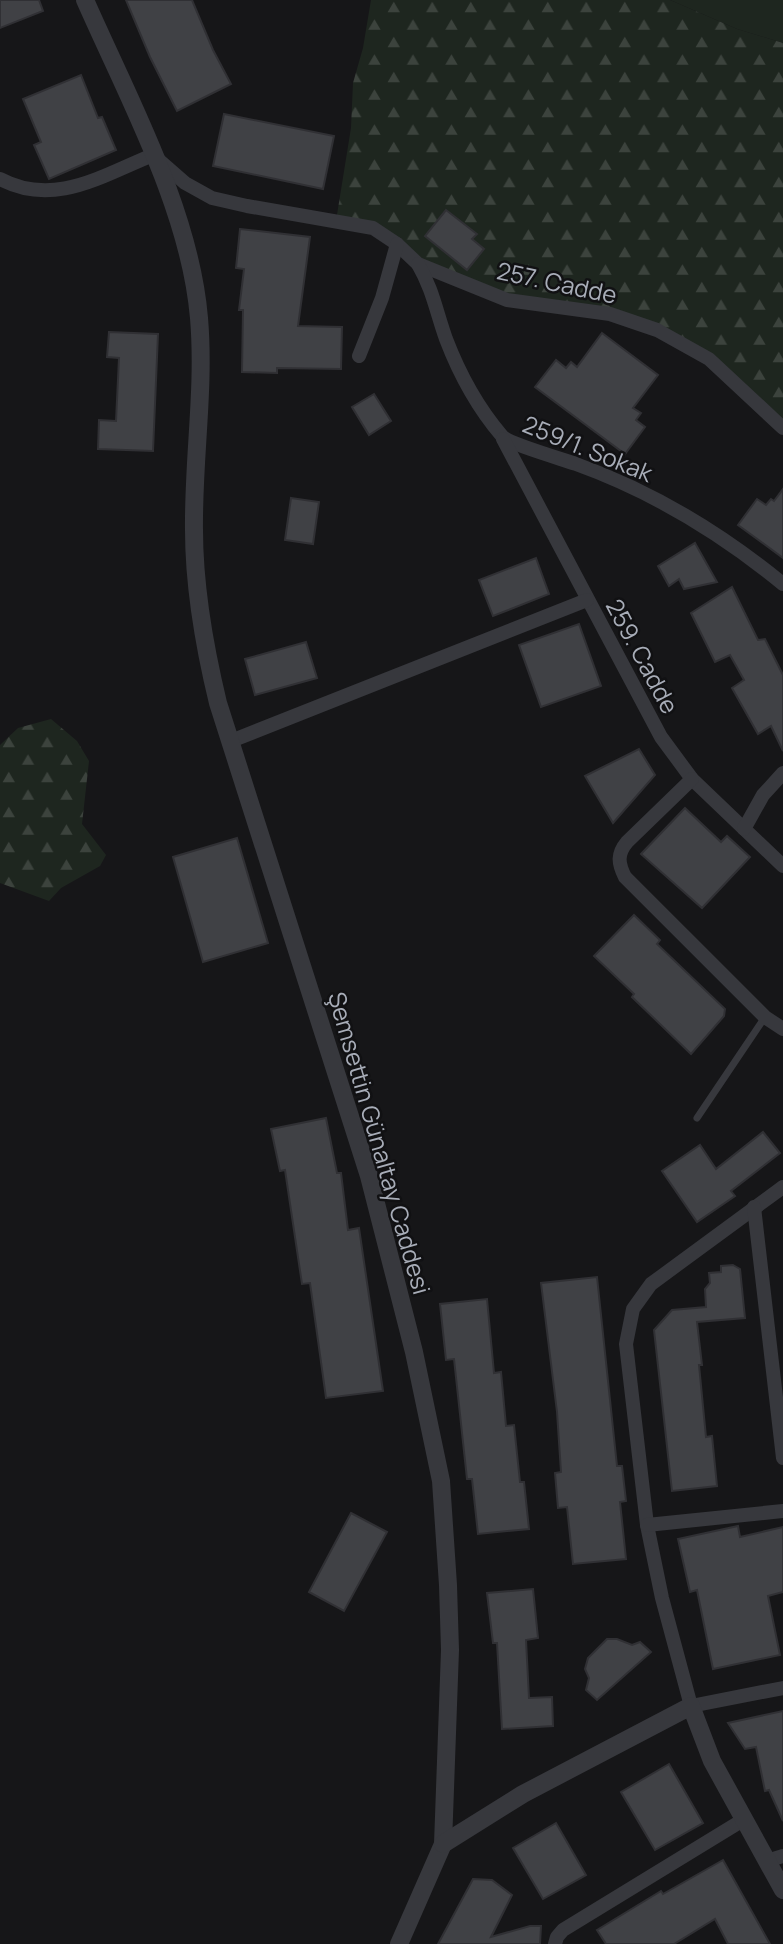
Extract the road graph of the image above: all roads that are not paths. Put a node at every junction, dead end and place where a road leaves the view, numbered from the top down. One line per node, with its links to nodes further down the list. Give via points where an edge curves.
1 (85, 0): 2 (street, Şemsettin Günaltay Caddesi)
2 (153, 155): 3 (street, via 52,192 23,189); 4 (street, 257. Cadde, via 185,183 212,198 373,228); 11 (street, Şemsettin Günaltay Caddesi, via 186,242 195,281 201,350 194,530 199,612)
3 (0, 180)
4 (397, 244): 5 (street, 257. Cadde); 6 (street)
5 (418, 264): 7 (street, 257. Cadde, via 507,300 610,314 657,330 709,359); 8 (street, 259/1. Sokak, via 431,286 448,343 466,382)
6 (359, 356)
7 (783, 428)
8 (503, 439): 9 (street, 259/1. Sokak, via 609,476 662,503); 10 (street, 259. Cadde)
9 (783, 584)
10 (587, 600): 11 (street); 13 (street, 259. Cadde, via 661,737)
11 (231, 741): 27 (street, Şemsettin Günaltay Caddesi, via 369,1176 441,1480 450,1650)
12 (783, 773): 14 (street)
13 (692, 779): 14 (street, 259. Cadde); 16 (street, via 627,842 619,852 619,866)
14 (744, 829): 15 (street, 259. Cadde)
15 (783, 866)
16 (765, 1017): 17 (street); 18 (lane)
17 (783, 1029)
18 (697, 1118)
19 (783, 1187): 20 (street)
20 (754, 1207): 21 (street); 23 (street, via 652,1284 634,1309 626,1344)
21 (783, 1458)
22 (783, 1511): 23 (street)
23 (647, 1525): 25 (street)
24 (783, 1688): 25 (street)
25 (691, 1706): 26 (street, via 712,1761); 27 (street, via 523,1794)
26 (743, 1820): 28 (street); 31 (street, via 563,1930)
27 (443, 1844): 30 (street)
28 (775, 1858): 29 (street)
29 (783, 1890)
30 (399, 1944)
31 (555, 1944)

